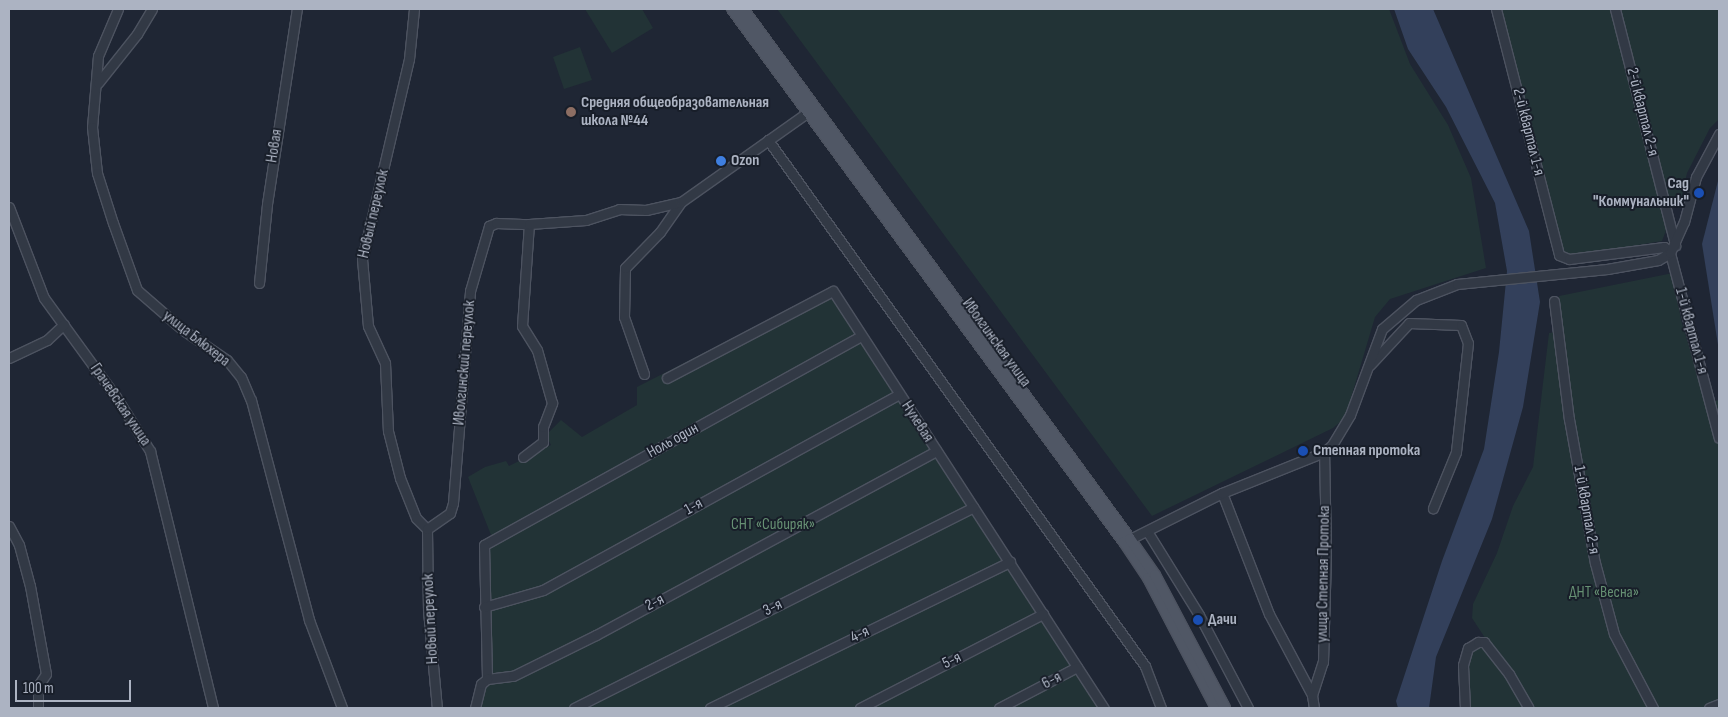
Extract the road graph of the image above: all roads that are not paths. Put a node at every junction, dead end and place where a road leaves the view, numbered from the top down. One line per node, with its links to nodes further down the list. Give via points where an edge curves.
1 (118, 9): 9 (street, улица Блюхера, via 98,56)
2 (152, 9): 9 (street)
3 (297, 9): 18 (street, Новая, via 266,204)
4 (414, 9): 35 (street, Новый переулок, via 409,59 362,259 368,326 385,363 388,430 400,478 416,518)
5 (732, 9): 10 (main road, Иволгинская улица)
6 (743, 9): 37 (main road, Иволгинская улица)
7 (1496, 9): 17 (street, 2-й квартал 1-я, via 1559,255 1569,260 1664,247)
8 (1615, 9): 16 (street, 2-й квартал 2-я)
9 (95, 87): 47 (street, улица Блюхера, via 92,127 97,173 124,259 137,290 183,330 227,360 241,378 251,400 309,620)
10 (808, 112): 12 (street, Иволгинский переулок); 56 (main road, Иволгинская улица, via 1124,542 1148,578)
11 (1719, 134): 16 (street, via 1696,177)
12 (768, 140): 13 (street, Иволгинский переулок); 55 (street, via 1145,666)
13 (681, 202): 15 (street, Иволгинский переулок, via 646,210 619,209 586,220); 24 (street, Иволгинский переулок, via 660,232 625,268 624,317)
14 (9, 207): 20 (street, Грачевская улица, via 44,298)
15 (529, 224): 30 (street, via 522,326 537,350 552,403 543,427 543,442); 35 (street, Иволгинский переулок, via 496,223 486,232 470,292 453,503 450,512)
16 (1675, 245): 17 (street)
17 (1670, 254): 23 (street, via 1658,260 1607,269 1457,284 1403,309 1382,330); 27 (street, 1-й квартал 1-я)
18 (259, 283)
19 (1554, 301): 62 (street, 1-й квартал 2-я, via 1569,419 1595,563 1614,634)
20 (64, 324): 22 (street, via 47,340); 46 (street, Грачевская улица, via 150,451)
21 (861, 336): 25 (street, Нулевая, via 833,292); 26 (street, Нулевая); 39 (street, Ноль один, via 484,545)
22 (9, 358)
23 (1367, 369): 29 (street, via 1342,432); 33 (street, via 1408,323 1461,325 1468,343 1456,452)
24 (644, 374)
25 (667, 378)
26 (899, 394): 28 (street, Нулевая); 39 (street, 1-я, via 543,590)
27 (1719, 438)
28 (936, 451): 32 (street, Нулевая); 42 (street, 2-я, via 596,635 513,676)
29 (1324, 452): 31 (street); 43 (street, улица Степная Протока, via 1323,662)
30 (523, 457)
31 (1222, 493): 36 (street); 43 (street, улица Степная Протока, via 1269,614)
32 (973, 507): 38 (street, Нулевая); 50 (street, 3-я)
33 (1433, 508)
34 (9, 526): 45 (street, via 19,545 30,586 46,674 38,686)
35 (427, 529): 48 (street, Новый переулок, via 428,610)
36 (1147, 531): 37 (street); 58 (street, via 1199,615)
37 (1130, 539): 57 (main road, Иволгинская улица, via 1155,575)
38 (1010, 562): 40 (street, Нулевая); 51 (street, 4-я)
39 (484, 606): 42 (street)
40 (1043, 614): 41 (street, Нулевая); 52 (street, 5-я)
41 (1077, 667): 53 (street, 6-я); 54 (street, Нулевая)
42 (487, 679): 49 (street, via 481,684)
43 (1312, 695): 59 (street, улица Степная Протока)
44 (1719, 704): 63 (street)
45 (38, 708)
46 (212, 708)
47 (342, 708)
48 (437, 708)
49 (475, 708)
50 (574, 708)
51 (710, 708)
52 (860, 708)
53 (999, 708)
54 (1104, 708)
55 (1161, 708)
56 (1216, 708)
57 (1225, 708)
58 (1248, 708)
59 (1314, 708)
60 (1465, 708): 61 (street, via 1462,665 1468,648 1484,642 1509,674)
61 (1529, 708)
62 (1653, 708)
63 (1709, 708)

